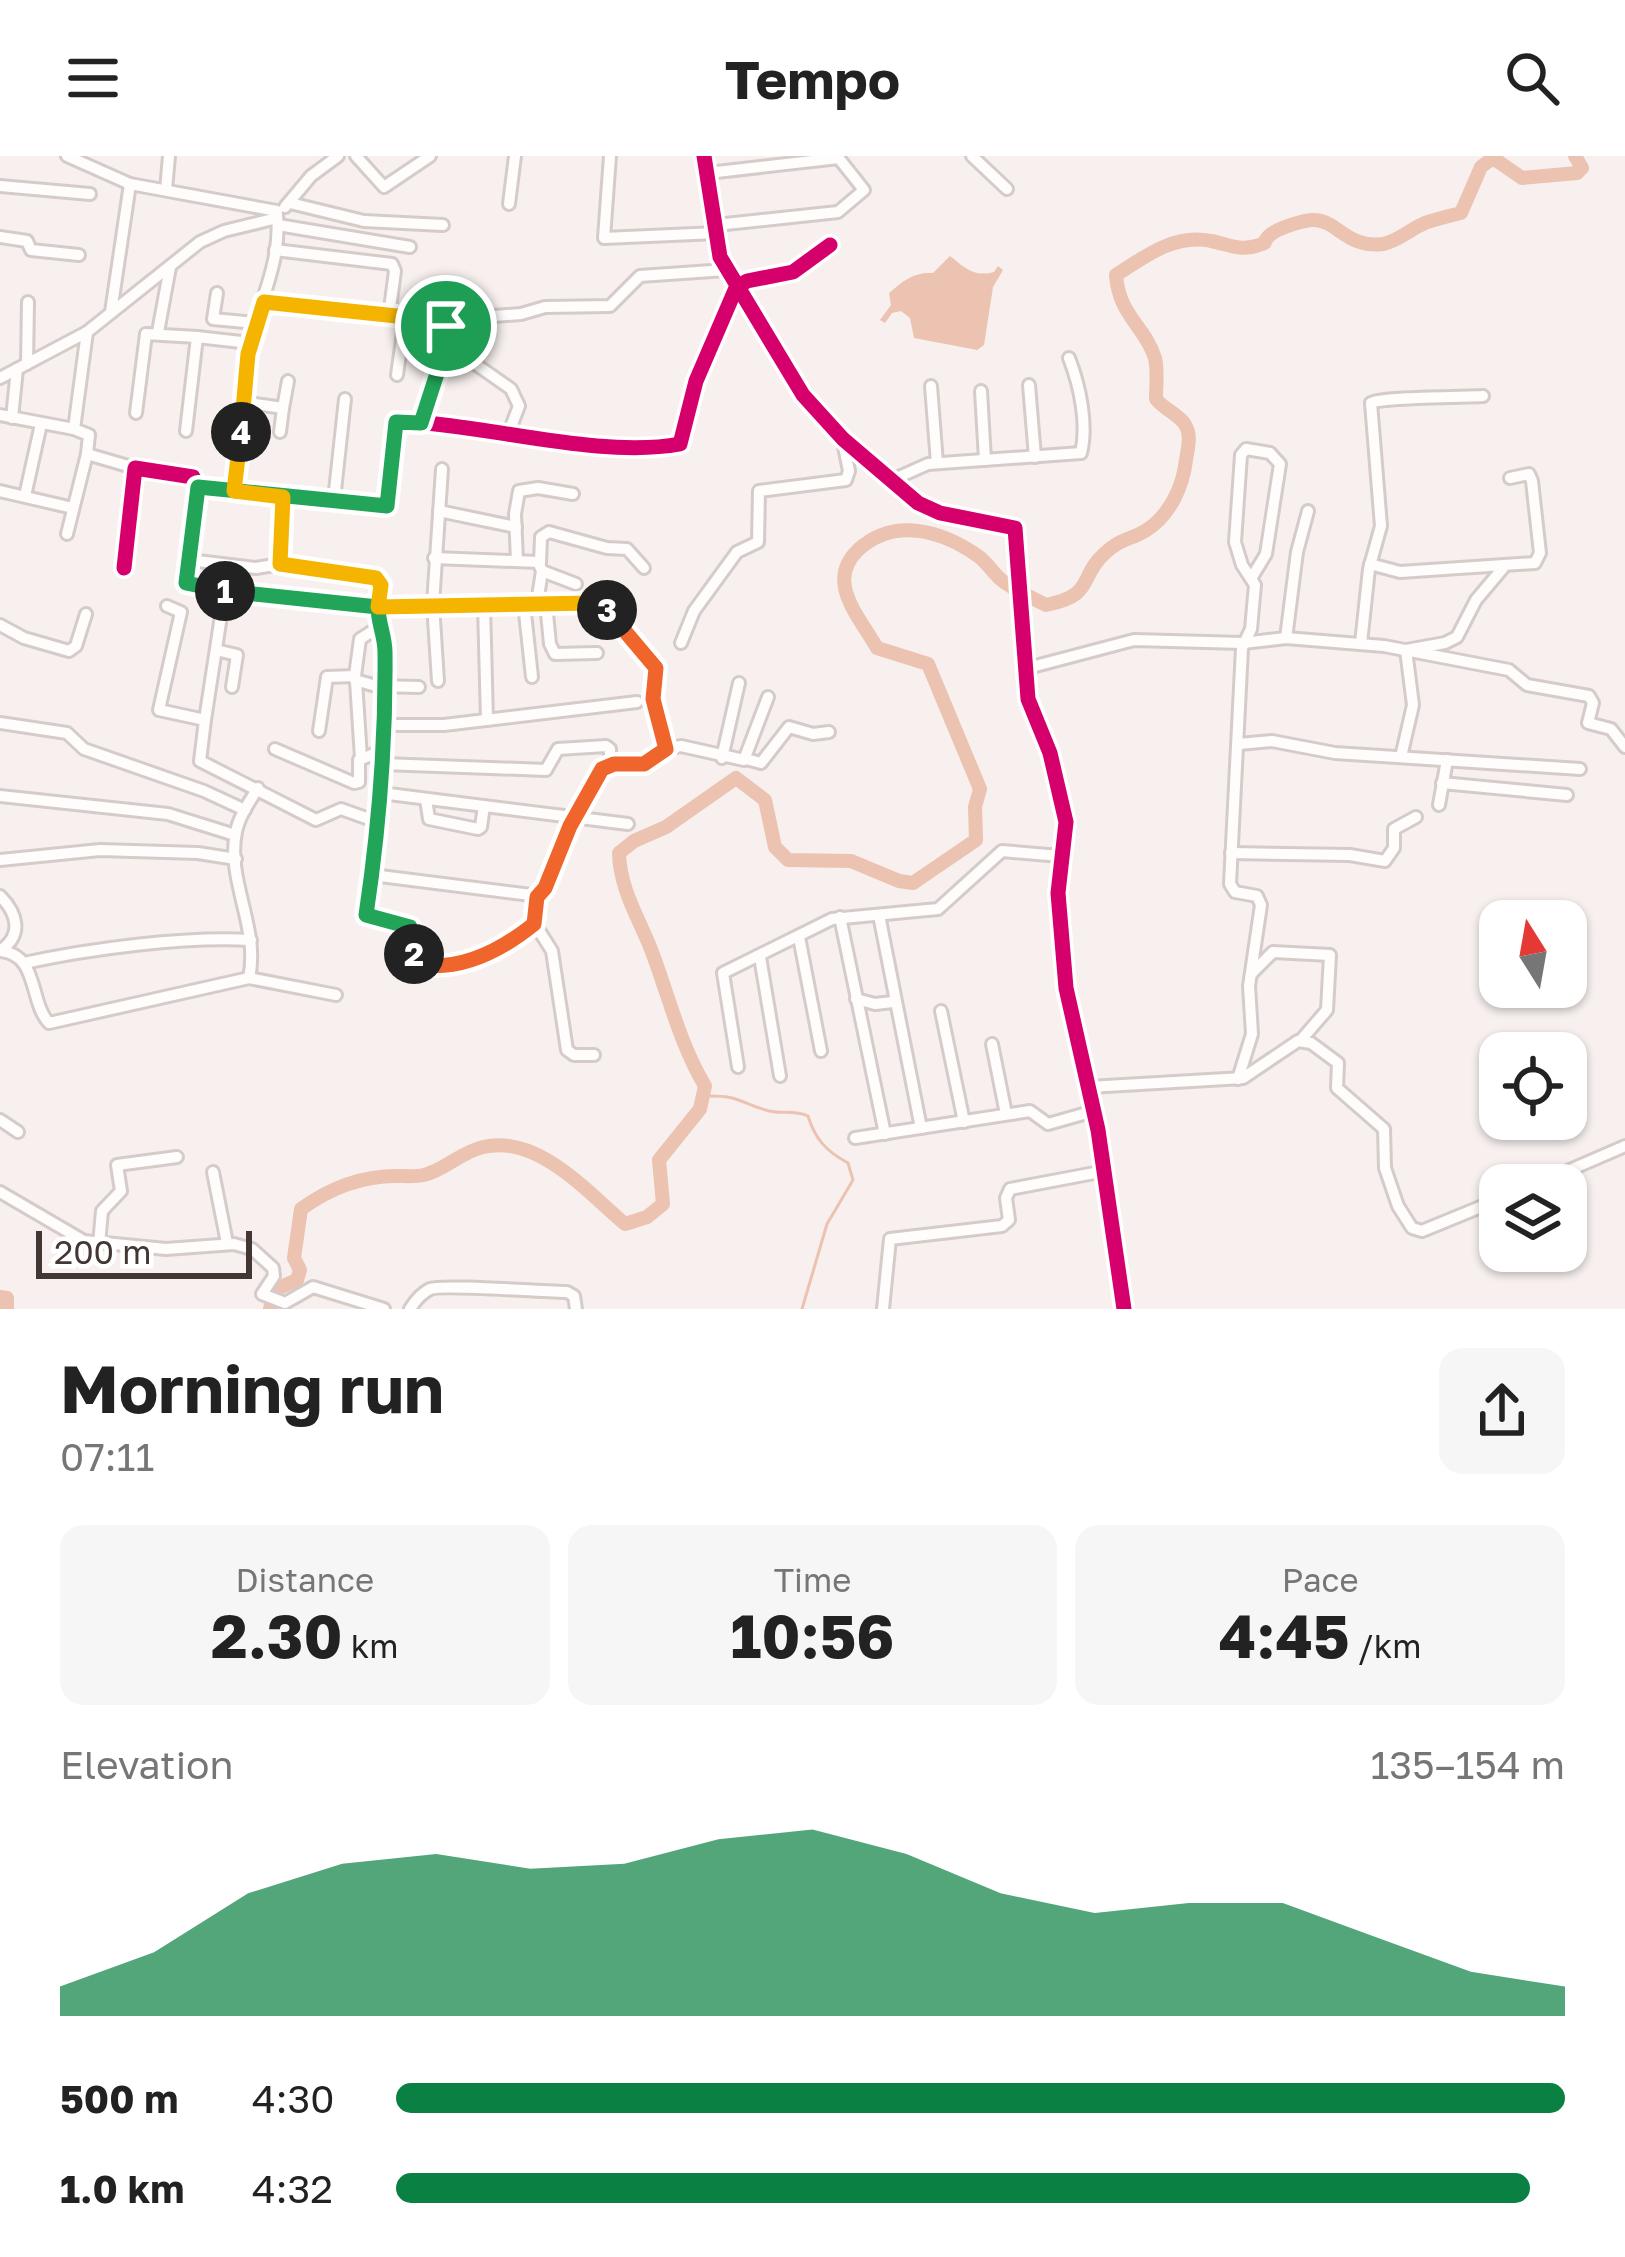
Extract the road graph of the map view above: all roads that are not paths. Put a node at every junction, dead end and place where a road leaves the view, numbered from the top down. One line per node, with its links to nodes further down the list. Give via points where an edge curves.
1 (67, 156): 13 (street)
2 (169, 156): 16 (street)
3 (338, 156): 11 (street)
4 (356, 156): 5 (street, via 382,187)
5 (430, 156)
6 (514, 156): 19 (street)
7 (610, 156): 22 (street, via 604,238)
8 (704, 156): 12 (street)
9 (971, 156): 15 (street)
10 (838, 157): 12 (street); 22 (street, via 864,190 842,211)
11 (319, 162): 18 (street)
12 (708, 173): 22 (street)
13 (130, 184): 16 (street); 34 (street)
14 (0, 186): 17 (street)
15 (1007, 189)
16 (166, 190): 20 (street)
17 (90, 194)
18 (290, 203): 20 (street); 21 (street, via 364,220)
19 (509, 204)
20 (278, 218): 25 (street); 26 (street); 28 (street, via 212,235)
21 (443, 225)
22 (717, 229): 29 (street)
23 (0, 237): 27 (street, via 27,241 31,250)
24 (830, 244): 30 (street, via 793,272)
25 (410, 247)
26 (275, 250): 33 (street); 35 (street, via 394,266)
27 (79, 254)
28 (170, 267): 34 (street); 40 (street)
29 (726, 270): 30 (street); 38 (street, via 640,276 610,306 491,314)
30 (736, 288): 62 (street, via 696,381 680,444 606,445); 63 (street, via 790,376)
31 (217, 293): 37 (street, via 213,319)
32 (28, 302): 44 (street)
33 (264, 302): 35 (street); 37 (street)
34 (111, 312): 39 (street)
35 (389, 316): 36 (street)
36 (406, 318): 38 (street); 45 (street)
37 (256, 322): 42 (street)
38 (446, 328): 57 (street); 62 (street, via 474,363 514,392 519,406)
39 (87, 332): 44 (street); 59 (street)
40 (158, 332): 41 (street); 55 (street, via 145,338)
41 (197, 338): 42 (street); 60 (street)
42 (250, 343): 53 (street)
43 (1069, 358): 65 (street, via 1083,452)
44 (22, 366): 46 (street); 56 (street)
45 (397, 375)
46 (0, 378)
47 (289, 381): 54 (street)
48 (1029, 385): 65 (street)
49 (932, 386): 67 (street)
50 (981, 391): 66 (street)
51 (1483, 396): 87 (street, via 1372,400 1381,526)
52 (345, 399): 78 (street)
53 (242, 402): 54 (street); 74 (street)
54 (283, 408): 61 (street)
55 (136, 413)
56 (6, 417): 58 (street)
57 (421, 423): 62 (street); 78 (street, via 397,422 387,506)
58 (41, 424): 59 (street); 76 (street)
59 (74, 429): 64 (street, via 89,435)
60 (186, 431)
61 (280, 432)
62 (509, 432)
63 (842, 439): 71 (street); 105 (street, via 846,480 759,491 758,542 737,552 694,610)
64 (87, 454): 68 (street); 79 (street)
65 (1035, 457): 66 (street)
66 (985, 460): 67 (street)
67 (937, 463): 71 (street)
68 (135, 468): 72 (street, via 193,477); 90 (street)
69 (442, 469): 80 (street)
70 (1510, 478): 92 (street, via 1531,477 1540,557)
71 (892, 480): 111 (street, via 925,506 1009,524 1017,536)
72 (198, 487): 74 (street); 85 (street)
73 (0, 491): 76 (street)
74 (234, 491): 77 (street)
75 (573, 494): 82 (street, via 520,489)
76 (25, 496): 79 (street)
77 (283, 497): 78 (street); 88 (street)
78 (334, 500)
79 (73, 508): 83 (street)
80 (439, 511): 82 (street); 84 (street)
81 (1308, 511): 104 (street)
82 (516, 527): 86 (street)
83 (68, 534)
84 (434, 558): 86 (street); 95 (street)
85 (189, 560): 88 (street); 99 (street, via 190,586)
86 (517, 561): 89 (street)
87 (1370, 563): 92 (street, via 1400,572); 107 (street)
88 (280, 564): 99 (street, via 376,578)
89 (541, 567): 91 (street, via 541,537 549,532 627,549); 94 (street); 96 (street)
90 (124, 568)
91 (644, 568)
92 (1503, 568): 110 (street, via 1457,637)
93 (1252, 577): 93 (street, via 1266,554 1280,464 1270,453 1246,449 1235,542); 106 (street)
94 (576, 584)
95 (433, 604): 97 (street); 99 (street); 114 (street)
96 (535, 604): 97 (street); 109 (street, via 555,655); 112 (street); 130 (street, via 597,604 629,633 656,668 653,699)
97 (484, 605): 122 (street)
98 (167, 606): 121 (street, via 181,612 159,710)
99 (378, 607): 103 (street)
100 (86, 614): 102 (street, via 68,651)
101 (221, 616): 108 (street)
102 (0, 625)
103 (379, 627): 113 (street, via 360,639); 117 (street)
104 (1286, 638): 106 (street); 107 (street)
105 (681, 643)
106 (1244, 643): 111 (street, via 1134,640); 127 (street)
107 (1361, 643): 110 (street)
108 (216, 650): 116 (street, via 237,655); 121 (street)
109 (597, 652)
110 (1405, 652): 128 (street, via 1510,670 1527,685 1589,696 1588,723 1615,732); 132 (street, via 1413,705)
111 (1024, 663): 155 (street, via 1066,822)
112 (532, 676)
113 (354, 679): 117 (street); 125 (street, via 327,677); 133 (street)
114 (439, 681)
115 (740, 683): 134 (street)
116 (232, 687)
117 (384, 687): 118 (street); 124 (street)
118 (419, 687)
119 (767, 698): 135 (street)
120 (637, 702): 122 (street)
121 (205, 720): 141 (street, via 200,761)
122 (487, 720): 124 (street)
123 (0, 723): 148 (street, via 67,733 81,748)
124 (382, 725): 131 (street)
125 (319, 731)
126 (829, 732): 135 (street, via 789,727 760,763)
127 (1239, 743): 132 (street); 154 (street)
128 (1625, 747)
129 (275, 748): 133 (street, via 354,783)
130 (666, 749): 134 (street); 138 (street, via 644,764)
131 (383, 750): 133 (street); 137 (street)
132 (1401, 757): 136 (street)
133 (361, 758)
134 (722, 758): 135 (street)
135 (746, 759)
136 (1447, 760): 139 (street); 140 (street)
137 (382, 764): 138 (street, via 546,770 558,749 606,746); 142 (street)
138 (610, 765): 149 (street)
139 (1580, 769)
140 (1442, 783): 143 (street); 146 (street)
141 (258, 788): 148 (street); 151 (street, via 316,820 341,809)
142 (381, 793): 145 (street); 151 (street)
143 (1567, 795)
144 (0, 796): 153 (street, via 168,814)
145 (426, 800): 147 (street); 147 (street, via 429,819 478,829)
146 (1438, 805)
147 (484, 806): 149 (street)
148 (245, 810): 153 (street)
149 (576, 815): 152 (street); 160 (street)
150 (1415, 817): 154 (street, via 1394,829 1384,861)
151 (380, 823): 158 (street)
152 (628, 824)
153 (235, 835): 156 (street)
154 (1231, 854): 169 (street, via 1230,889 1260,901)
155 (1060, 856): 161 (street, via 1002,851 938,909); 182 (street, via 1064,973)
156 (236, 859): 157 (street, via 100,850); 165 (street)
157 (0, 860)
158 (372, 875): 160 (street); 163 (street, via 366,915 410,927 423,965 489,954)
159 (0, 896): 166 (street, via 16,926)
160 (537, 897): 163 (street)
161 (879, 915): 162 (street); 173 (street)
162 (840, 917): 164 (street); 172 (street)
163 (534, 924): 178 (street, via 552,951 567,1050)
164 (799, 937): 167 (street); 177 (street)
165 (251, 940): 168 (street); 170 (street)
166 (0, 951): 168 (street)
167 (760, 957): 179 (street, via 722,974); 180 (street)
168 (24, 963): 170 (street, via 49,1023)
169 (1251, 974): 175 (street, via 1273,952 1330,955 1325,1015); 181 (street, via 1252,1034)
170 (249, 978): 171 (street)
171 (336, 995)
172 (856, 999): 173 (street); 189 (street)
173 (893, 1001): 187 (street)
174 (941, 1011): 186 (street)
175 (1301, 1040): 181 (street); 197 (street, via 1338,1063 1337,1088 1384,1129 1385,1168 1412,1228)
176 (992, 1044): 184 (street)
177 (821, 1051)
178 (594, 1055)
179 (738, 1066)
180 (780, 1076)
181 (1238, 1079): 182 (street)
182 (1089, 1087): 183 (street)
183 (1094, 1111): 184 (street, via 1052,1124 1034,1111); 194 (street)
184 (1006, 1114): 186 (street)
185 (0, 1120): 188 (street)
186 (964, 1122): 187 (street)
187 (921, 1128): 189 (street)
188 (18, 1132)
189 (885, 1133): 190 (street)
190 (855, 1138)
191 (1625, 1146): 193 (street)
192 (177, 1157): 199 (street, via 117,1165 121,1191 102,1211)
193 (1583, 1164)
194 (1105, 1171): 204 (street, via 1010,1189 1003,1226 890,1239); 205 (street)
195 (213, 1172): 198 (street)
196 (0, 1192): 199 (street)
197 (1479, 1208)
198 (227, 1243): 199 (street); 200 (street, via 273,1268 262,1292 273,1299 289,1303 313,1286)
199 (99, 1244)
200 (340, 1302): 201 (street)
201 (384, 1309)
202 (410, 1309): 203 (street, via 444,1286 567,1292)
203 (576, 1309)
204 (883, 1309)
205 (1124, 1309)

